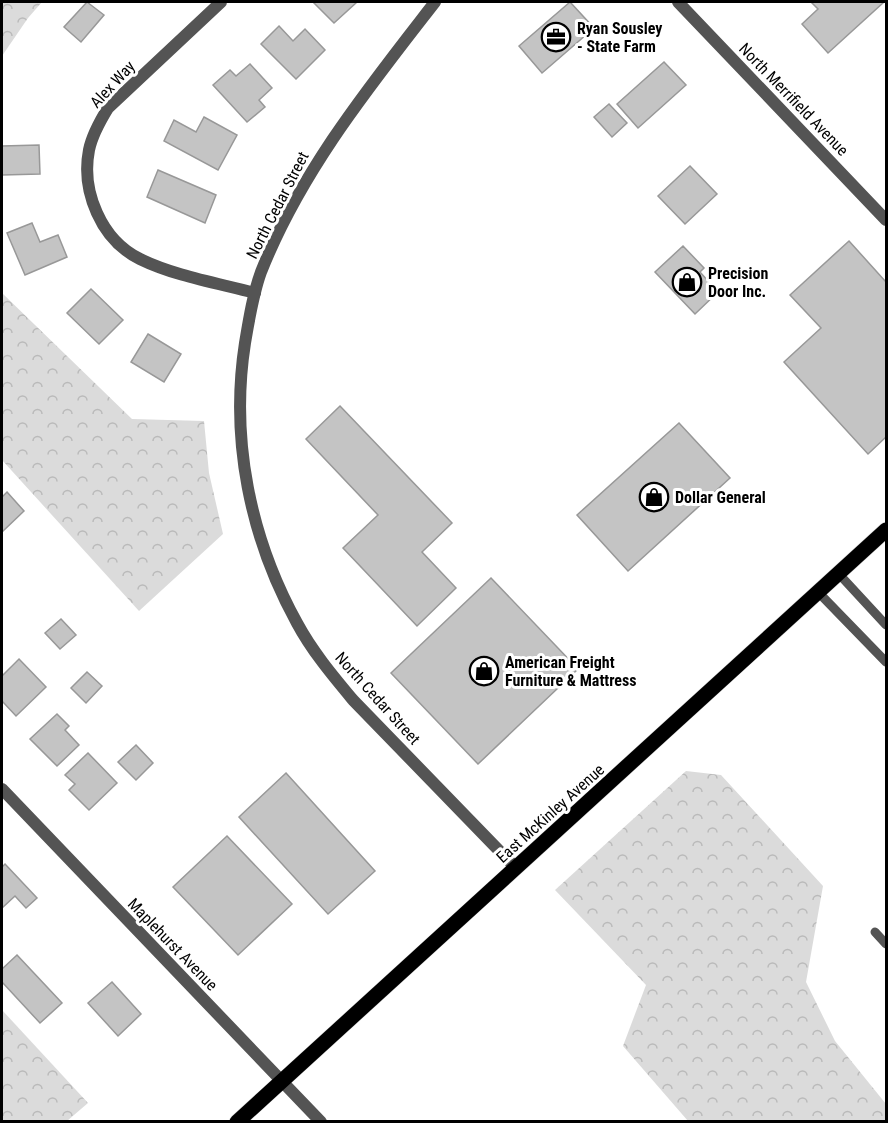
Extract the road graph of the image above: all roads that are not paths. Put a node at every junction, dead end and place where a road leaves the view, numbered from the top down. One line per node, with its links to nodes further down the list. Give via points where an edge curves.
1 (221, 2): 5 (street, Alex Way, via 108,108 89,150 88,186 105,228 138,258)
2 (435, 2): 5 (street, North Cedar Street, via 329,143 280,229)
3 (678, 2): 4 (street, North Merrifield Avenue)
4 (886, 220)
5 (255, 293): 12 (street, North Cedar Street, via 241,369 240,426 252,510 273,573 297,624 353,700)
6 (886, 530): 7 (main road, East McKinley Avenue)
7 (838, 573): 8 (main road, East McKinley Avenue); 9 (lane)
8 (818, 592): 10 (lane); 12 (main road, East McKinley Avenue)
9 (886, 625)
10 (886, 662)
11 (2, 789): 15 (street, Maplehurst Avenue)
12 (516, 868): 15 (main road, East McKinley Avenue)
13 (875, 932): 14 (lane)
14 (886, 944)
15 (282, 1081): 16 (main road, East McKinley Avenue); 17 (street, Maplehurst Avenue)
16 (237, 1122)
17 (321, 1122)

